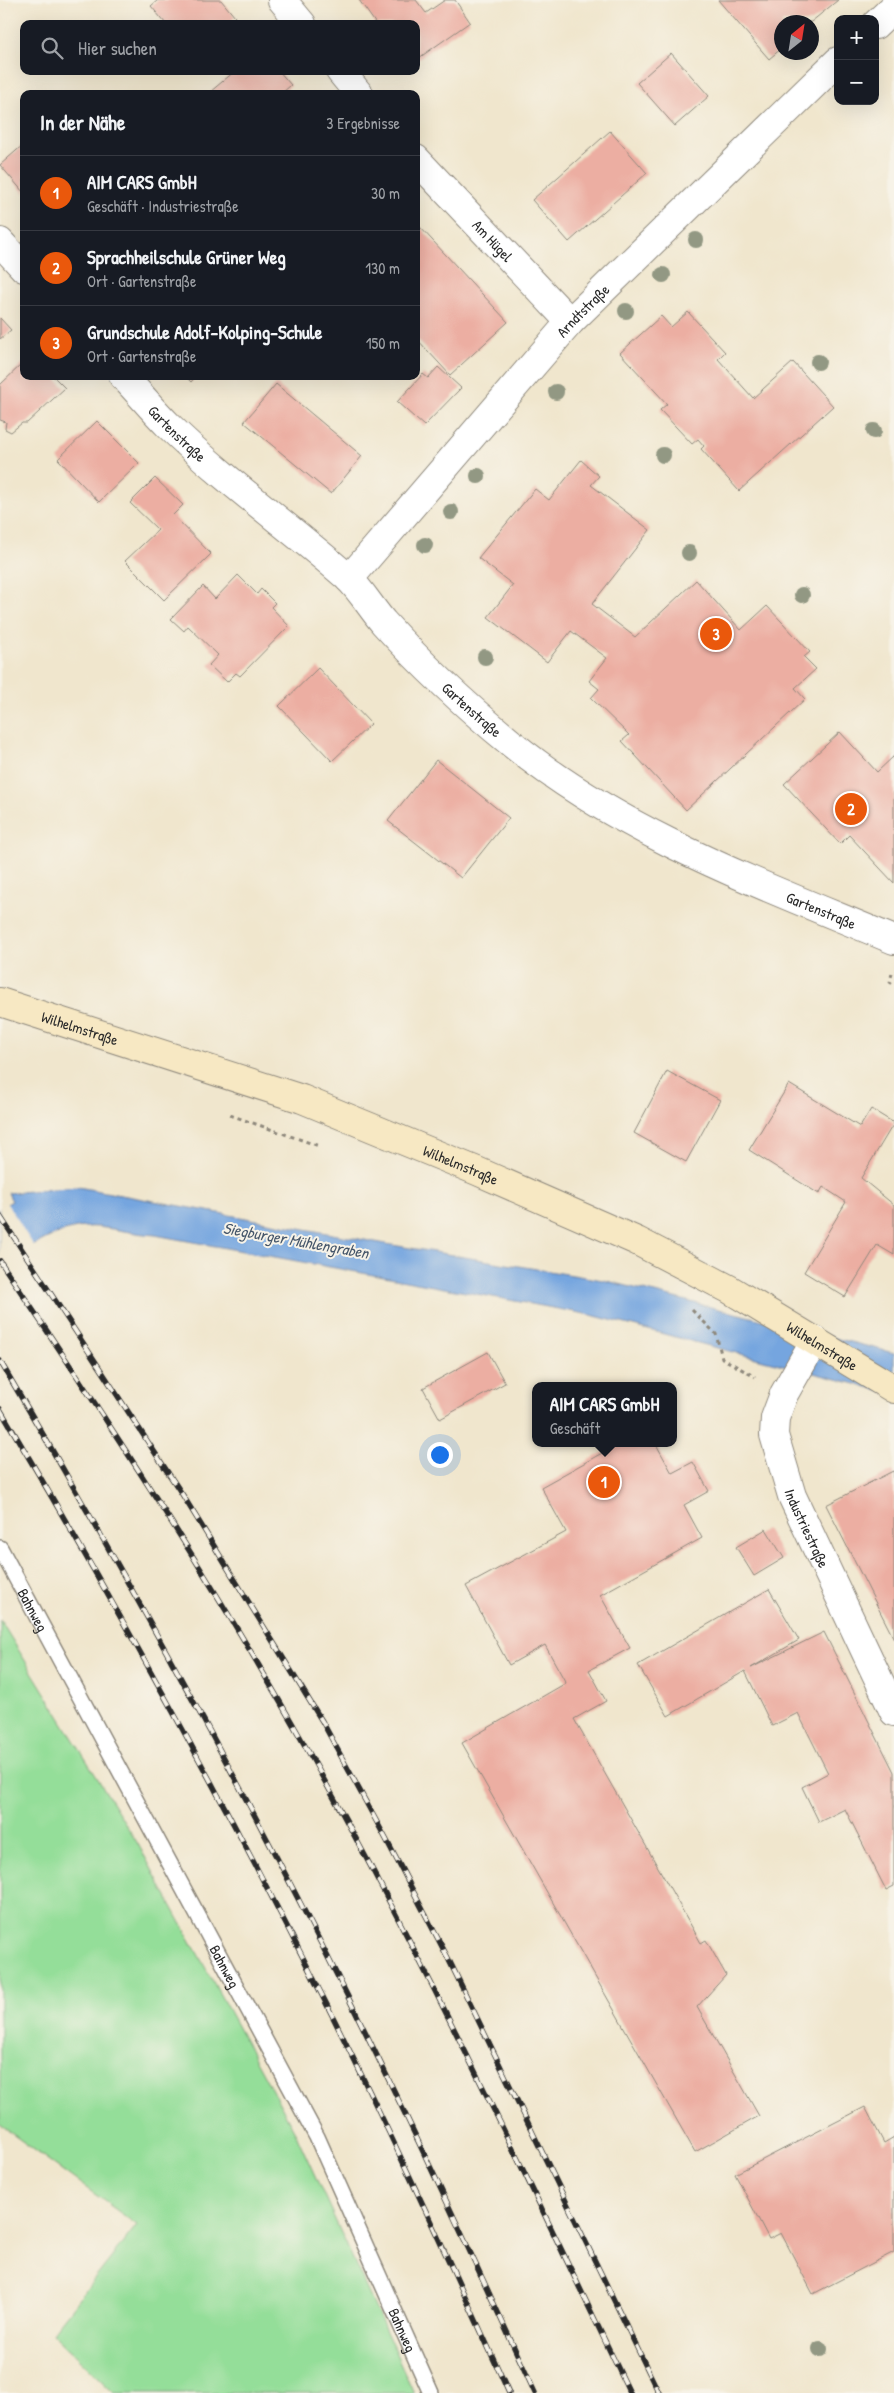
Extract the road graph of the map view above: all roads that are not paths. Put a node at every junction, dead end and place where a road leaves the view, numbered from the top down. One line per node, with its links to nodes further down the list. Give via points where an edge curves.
1 (282, 0): 3 (street)
2 (894, 7): 4 (street)
3 (299, 20)
4 (879, 21)
5 (834, 65): 11 (street, Arndtstraße)
6 (343, 75): 7 (street)
7 (356, 90)
8 (420, 163): 11 (street, Am Hügel)
9 (0, 242): 10 (street)
10 (20, 264)
11 (570, 322): 13 (street, Arndtstraße)
12 (127, 380): 13 (street, Gartenstraße, via 170,427)
13 (349, 579): 14 (street, Gartenstraße, via 383,622 452,691 512,744 573,787 664,839)
14 (894, 940)
15 (0, 1002): 16 (main road, Wilhelmstraße, via 302,1099 468,1167 637,1241 729,1289)
16 (815, 1340): 17 (main road, Wilhelmstraße); 19 (street, Industriestraße, via 784,1394 774,1418 774,1435 792,1496)
17 (894, 1388)
18 (0, 1548): 20 (lane, Bahnweg, via 317,2137)
19 (894, 1712)
20 (431, 2393)

